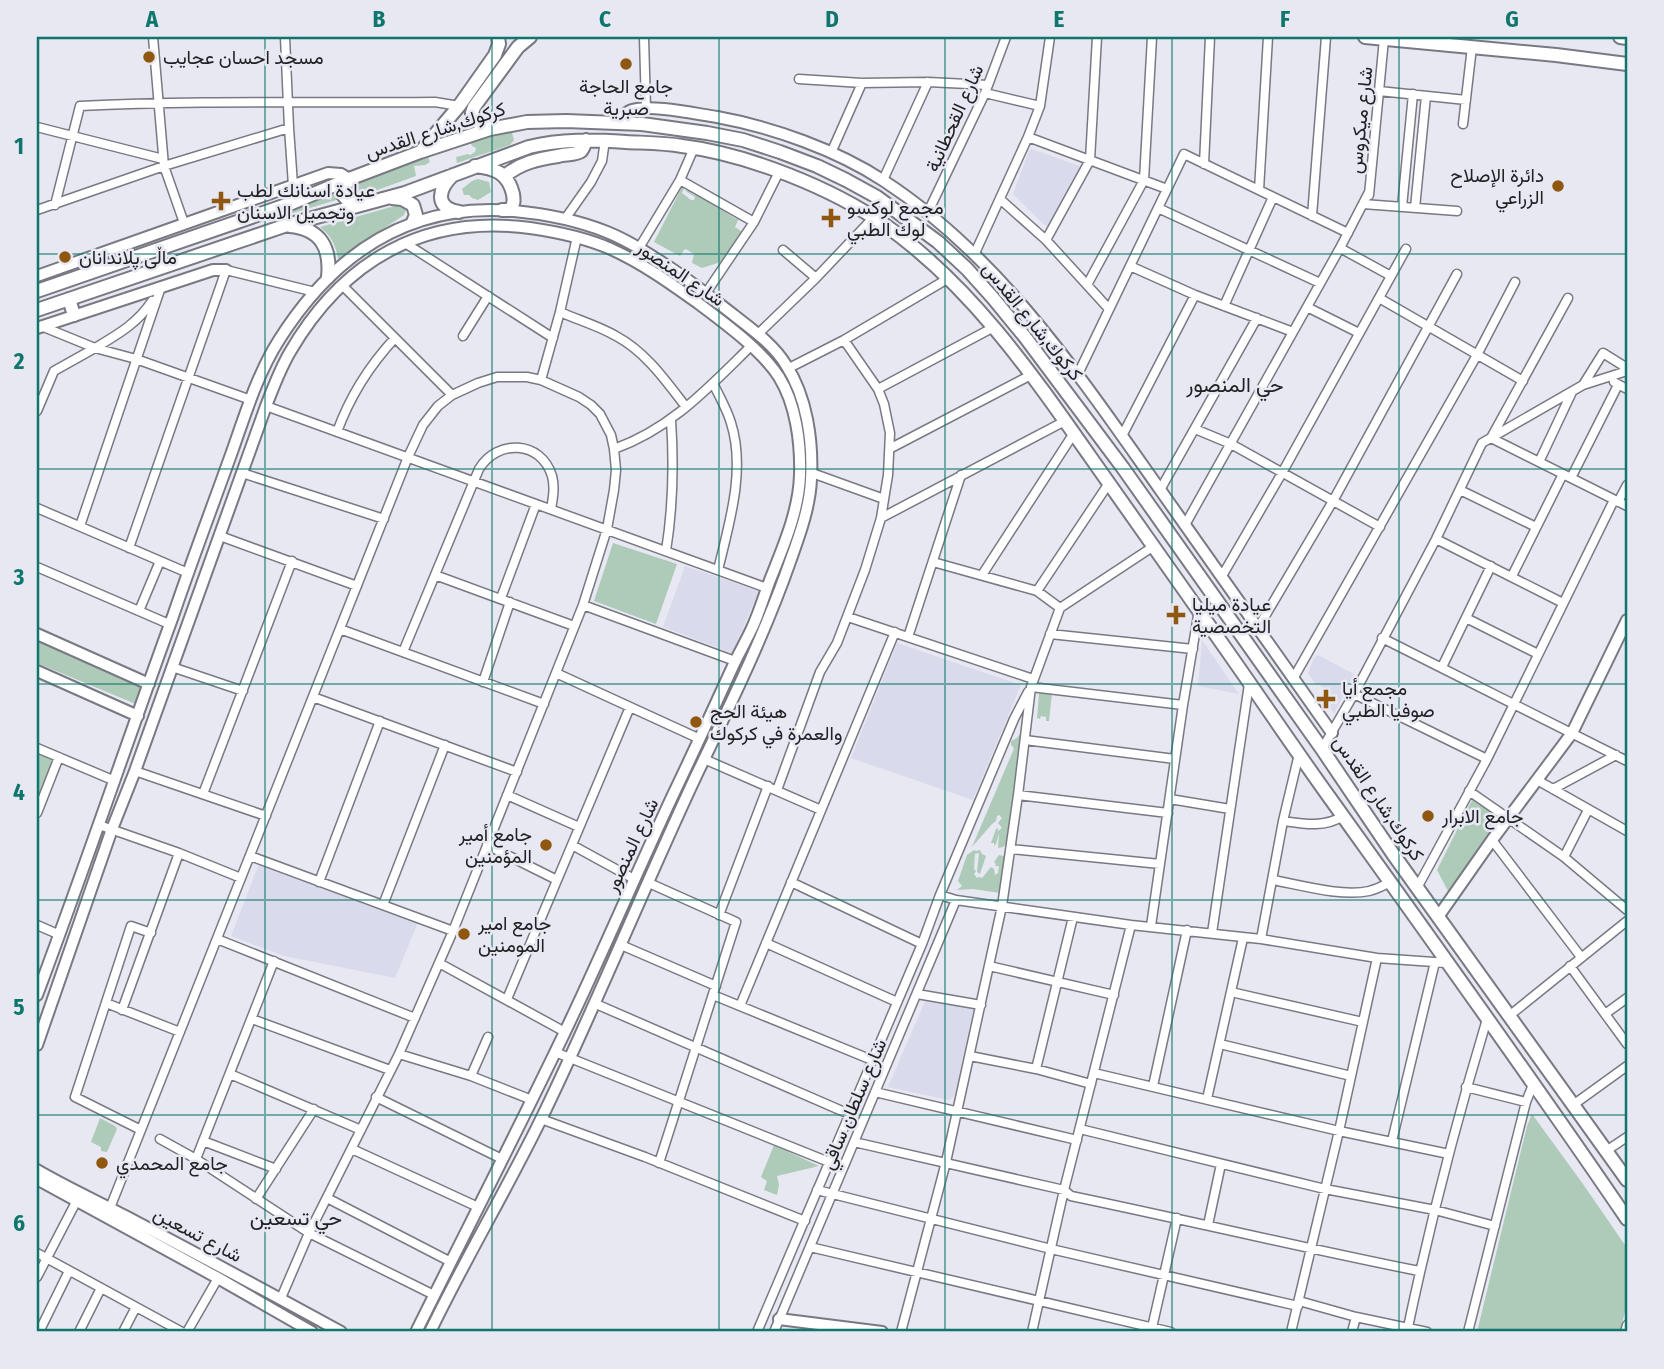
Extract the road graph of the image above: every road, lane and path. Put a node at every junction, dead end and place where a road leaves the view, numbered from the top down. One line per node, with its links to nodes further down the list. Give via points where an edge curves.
1 (153, 37): 28 (street)
2 (285, 37): 29 (street)
3 (498, 37): 30 (main road, via 495,55)
4 (530, 37): 37 (main road, via 474,107 475,121)
5 (644, 37): 32 (street)
6 (1006, 37): 23 (street, شارع القحطانية)
7 (1050, 37): 31 (street)
8 (1097, 37): 47 (street)
9 (1152, 37): 57 (street)
10 (1210, 37): 49 (street)
11 (1268, 37): 60 (street)
12 (1326, 37): 75 (street)
13 (1365, 37): 16 (main road)
14 (1620, 37): 15 (main road)
15 (1627, 38)
16 (1384, 39): 17 (main road); 24 (street, شارع ميكروس)
17 (1402, 39): 18 (main road)
18 (1472, 47): 19 (main road, via 1514,45); 27 (street)
19 (1627, 64)
20 (799, 79): 22 (street)
21 (928, 82): 22 (street); 23 (street); 56 (street)
22 (862, 83): 45 (street)
23 (986, 89): 31 (street); 74 (street, شارع القحطانية)
24 (1380, 90): 25 (street); 64 (street, شارع ميكروس)
25 (1413, 94): 26 (street); 67 (street)
26 (1426, 96): 27 (street); 69 (street)
27 (1466, 100): 34 (street)
28 (159, 102): 29 (street); 38 (street, via 80,106); 48 (street)
29 (288, 104): 30 (street, via 435,102); 36 (street)
30 (459, 106): 44 (main road)
31 (1040, 106): 39 (street)
32 (646, 109): 33 (street, via 630,111); 45 (street, via 741,122)
33 (616, 123): 37 (main road, كركوك,شارع القدس, via 544,121); 41 (main road, كركوك,شارع القدس)
34 (1464, 124)
35 (37, 127): 38 (street)
36 (289, 128): 48 (street); 58 (street)
37 (490, 129): 44 (main road, كركوك,شارع القدس)
38 (73, 136): 48 (street); 65 (street)
39 (1028, 137): 47 (street); 63 (street)
40 (586, 140): 42 (main road, كركوك,شارع القدس); 50 (main road, كركوك,شارع القدس, via 540,144); 53 (main road, via 579,153 523,164)
41 (743, 140): 46 (main road); 143 (main road, كركوك,شارع القدس, via 817,166 905,217 976,279)
42 (605, 141): 43 (main road, كركوك,شارع القدس); 77 (street, via 602,161)
43 (694, 148): 46 (main road, كركوك,شارع القدس); 55 (street)
44 (420, 152): 54 (main road, كركوك,شارع القدس)
45 (831, 153): 56 (street)
46 (737, 158): 51 (main road, كركوك,شارع القدس)
47 (1090, 160): 57 (street); 84 (street)
48 (163, 162): 65 (street); 80 (street)
49 (1204, 164): 59 (street, via 1184,155); 60 (street)
50 (475, 166): 52 (main road, كركوك,شارع القدس); 53 (main road)
51 (779, 172): 76 (main road, كركوك,شارع القدس); 79 (street)
52 (455, 174): 62 (main road, كركوك,شارع القدس); 73 (main road, via 443,186 441,197 445,206)
53 (505, 176): 71 (main road, via 514,201 509,210)
54 (349, 179): 58 (street, via 332,173); 66 (main road, via 343,195); 95 (main road, كركوك,شارع القدس)
55 (680, 180): 79 (street); 86 (street)
56 (883, 180): 74 (street)
57 (1144, 180): 59 (street); 106 (street)
58 (293, 185): 80 (street)
59 (1167, 189): 68 (street)
60 (1259, 191): 61 (street)
61 (1273, 197): 75 (street); 90 (street)
62 (388, 198): 66 (main road, كركوك,شارع القدس); 78 (main road, via 413,205)
63 (1000, 199): 84 (street); 91 (street)
64 (1365, 204): 67 (street); 82 (street)
65 (55, 205): 70 (street)
66 (360, 206): 81 (main road, كركوك,شارع القدس)
67 (1402, 207): 69 (street)
68 (1158, 208): 90 (street); 93 (street)
69 (1415, 208): 72 (street)
70 (37, 210)
71 (502, 210): 73 (street, شارع المنصور); 77 (street, شارع المنصور)
72 (1457, 211)
73 (459, 212): 78 (street, شارع المنصور)
74 (928, 212): 91 (street)
75 (1312, 216): 82 (street)
76 (873, 218): 101 (street); 102 (main road, كركوك,شارع القدس)
77 (565, 219): 86 (street, شارع المنصور)
78 (413, 222): 99 (street, شارع المنصور, via 365,247)
79 (754, 222): 111 (street)
80 (184, 223): 92 (street)
81 (287, 225): 99 (main road, via 305,229 323,243); 116 (main road, كركوك,شارع القدس)
82 (1348, 233): 87 (street)
83 (577, 237): 85 (street, شارع المنصور, via 481,225 427,234); 108 (street, شارع المنصور, via 638,262); 121 (street)
84 (1046, 240): 106 (street)
85 (405, 243): 105 (street, شارع المنصور, via 372,260); 113 (street)
86 (639, 248): 100 (street, شارع المنصور)
87 (1340, 248): 98 (street); 104 (street)
88 (1406, 249): 98 (street)
89 (783, 250): 101 (street)
90 (1249, 250): 104 (street); 117 (street)
91 (975, 253): 140 (street)
92 (84, 260): 95 (main road); 97 (street)
93 (1130, 266): 112 (street); 119 (street)
94 (226, 270): 107 (street); 110 (street); 142 (street)
95 (89, 273): 109 (main road, كركوك,شارع القدس)
96 (1457, 274): 126 (street)
97 (37, 276)
98 (1391, 276): 114 (street)
99 (328, 277): 110 (street, شارع المنصور)
100 (685, 277): 108 (street); 111 (street, شارع المنصور)
101 (816, 278): 129 (street)
102 (949, 278): 125 (main road, كركوك,شارع القدس); 133 (street)
103 (1515, 282): 136 (street)
104 (1320, 283): 118 (street)
105 (342, 285): 131 (street); 156 (street, شارع المنصور, via 289,353)
106 (1087, 285): 119 (street)
107 (161, 287): 122 (street); 135 (street, via 137,321); 137 (street)
108 (679, 289): 134 (street, شارع المنصور)
109 (37, 291)
110 (315, 292): 155 (street, شارع المنصور, via 279,340)
111 (706, 293): 129 (street, شارع المنصور)
112 (1195, 295): 117 (street); 164 (street)
113 (488, 296): 130 (street); 132 (street)
114 (1378, 298): 126 (street); 128 (street)
115 (1568, 298): 146 (street)
116 (69, 299): 120 (main road, كركوك,شارع القدس); 122 (main road)
117 (1224, 306): 123 (street)
118 (1307, 307): 127 (street); 128 (street)
119 (1109, 309): 140 (street)
120 (37, 310)
121 (559, 312): 132 (street); 157 (street, via 634,348)
122 (74, 315): 124 (street)
123 (1257, 318): 127 (street); 161 (street)
124 (39, 327): 135 (street)
125 (994, 327): 141 (main road, كركوك,شارع القدس); 150 (street)
126 (1429, 327): 136 (street); 182 (street)
127 (1293, 332): 166 (street)
128 (1359, 333): 171 (street)
129 (758, 334): 138 (street, شارع المنصور)
130 (463, 336)
131 (394, 338): 154 (street); 162 (street, via 360,382)
132 (552, 338): 145 (street)
133 (844, 340): 138 (street); 150 (street)
134 (751, 346): 147 (street); 214 (street, شارع المنصور, via 786,390 800,457 797,502)
135 (95, 348): 137 (street); 158 (street, via 54,371)
136 (1477, 355): 146 (street); 194 (street)
137 (136, 359): 142 (street); 193 (street)
138 (789, 368): 173 (street, شارع المنصور, via 806,417)
139 (1627, 370): 144 (street); 149 (street, via 1603,353)
140 (1078, 374): 164 (street)
141 (1031, 375): 151 (main road, كركوك,شارع القدس); 167 (street)
142 (189, 378): 155 (street); 200 (street)
143 (1055, 378): 151 (main road); 262 (main road, كركوك,شارع القدس)
144 (1605, 378): 148 (street); 149 (street)
145 (541, 380): 154 (street, via 497,377); 168 (street, via 591,405 606,424)
146 (1523, 381): 165 (street)
147 (713, 383): 157 (street); 207 (street, via 732,425 737,464)
148 (1618, 384): 152 (street); 175 (street)
149 (1583, 385): 153 (street)
150 (878, 389): 167 (street)
151 (1042, 389): 160 (main road, كركوك,شارع القدس)
152 (1627, 389)
153 (1573, 391): 165 (street); 170 (street)
154 (452, 395): 169 (street, via 424,425)
155 (251, 400): 187 (street, شارع المنصور)
156 (266, 406): 162 (street); 172 (street, شارع المنصور)
157 (686, 407): 159 (street)
158 (37, 411)
159 (671, 420): 168 (street); 201 (street, via 674,473)
160 (1065, 421): 163 (main road, كركوك,شارع القدس); 174 (street)
161 (1195, 429): 166 (street); 179 (street)
162 (337, 432): 169 (street)
163 (1074, 433): 177 (main road, كركوك,شارع القدس); 210 (street)
164 (1122, 436): 179 (street)
165 (1490, 438): 170 (street); 180 (street, via 1482,443)
166 (1231, 444): 171 (street); 192 (street)
167 (891, 448): 181 (street)
168 (614, 449): 196 (street, via 615,480)
169 (408, 457): 176 (street); 191 (street)
170 (1539, 462): 175 (street)
171 (1282, 472): 182 (street); 211 (street)
172 (242, 473): 189 (street, شارع المنصور); 191 (street)
173 (812, 473): 181 (street); 266 (street, شارع المنصور, via 799,536 765,629)
174 (961, 475): 190 (street); 204 (street)
175 (1567, 476): 183 (street); 195 (street)
176 (474, 481): 184 (street); 188 (street, via 483,461 499,450 517,447 531,451 541,457 552,475); 209 (street)
177 (1109, 483): 199 (main road, كركوك,شارع القدس); 215 (street)
178 (1627, 485): 183 (street)
179 (1160, 490): 192 (street)
180 (1460, 490): 195 (street); 198 (street)
181 (884, 499): 190 (street)
182 (1333, 501): 194 (street); 227 (street)
183 (1616, 501): 185 (street); 217 (street)
184 (536, 504): 188 (street); 216 (street)
185 (1627, 506)
186 (37, 508): 193 (street)
187 (212, 508): 189 (street); 208 (street, شارع المنصور)
188 (551, 509): 196 (street)
189 (227, 513): 197 (street, شارع المنصور)
190 (881, 518): 222 (street)
191 (384, 519): 213 (street)
192 (1185, 525): 211 (street)
193 (80, 526): 200 (street)
194 (1380, 527): 242 (street)
195 (1536, 527): 212 (street)
196 (607, 530): 201 (street); 218 (street)
197 (220, 536): 203 (street); 238 (street, شارع المنصور)
198 (1436, 539): 205 (street); 233 (street)
199 (1154, 546): 219 (street); 220 (main road, كركوك,شارع القدس)
200 (129, 548): 202 (street)
201 (666, 551): 207 (street)
202 (160, 561): 208 (street); 221 (street)
203 (292, 561): 213 (street); 247 (street)
204 (933, 562): 210 (street); 232 (street)
205 (1491, 566): 212 (street); 223 (street)
206 (37, 567): 221 (street)
207 (718, 570): 214 (street)
208 (188, 573): 225 (street, شارع المنصور)
209 (435, 575): 216 (street); 235 (street)
210 (982, 575): 215 (street)
211 (1222, 576): 227 (street)
212 (1511, 576): 217 (street)
213 (357, 586): 228 (street)
214 (767, 588): 237 (street, شارع المنصور)
215 (1037, 591): 219 (street)
216 (506, 600): 226 (street); 243 (street)
217 (1563, 603): 236 (street)
218 (583, 606): 226 (street); 237 (street)
219 (1060, 608): 231 (street)
220 (1199, 610): 234 (street); 244 (main road, كركوك,شارع القدس)
221 (139, 611): 225 (street)
222 (848, 617): 229 (street); 276 (street, via 820,672)
223 (1466, 618): 236 (street); 239 (street)
224 (1627, 620): 257 (street)
225 (169, 624): 246 (street, شارع المنصور)
226 (575, 626): 241 (street)
227 (1258, 628): 242 (street)
228 (340, 629): 235 (street); 249 (street)
229 (895, 632): 232 (street); 285 (street)
230 (37, 634): 246 (street)
231 (1050, 634): 234 (street); 245 (street)
232 (908, 637): 245 (street)
233 (1382, 638): 239 (street); 248 (street)
234 (1194, 649): 252 (street)
235 (403, 652): 243 (street)
236 (1538, 654): 251 (street)
237 (735, 661): 258 (street, شارع المنصور)
238 (172, 667): 247 (street); 270 (street, شارع المنصور)
239 (1442, 667): 251 (street)
240 (37, 671): 254 (street)
241 (555, 673): 250 (street); 253 (street)
242 (1293, 679): 256 (street)
243 (483, 682): 250 (street)
244 (1250, 682): 263 (main road, كركوك,شارع القدس); 284 (street)
245 (1032, 683): 252 (street); 259 (street); 316 (street)
246 (149, 684): 254 (street, شارع المنصور)
247 (243, 691): 278 (street)
248 (1354, 694): 256 (street); 268 (street)
249 (313, 697): 255 (street); 289 (street)
250 (544, 704): 271 (street)
251 (1514, 704): 257 (street); 268 (street)
252 (1183, 705): 267 (street)
253 (630, 707): 258 (street); 294 (street)
254 (138, 716): 273 (street, شارع المنصور)
255 (380, 721): 260 (street); 311 (street)
256 (1332, 733): 262 (street)
257 (1572, 733): 264 (street); 272 (street)
258 (700, 739): 280 (street, شارع المنصور)
259 (1025, 740): 267 (street); 281 (street)
260 (445, 745): 271 (street); 318 (street)
261 (37, 748): 265 (street)
262 (1322, 749): 302 (main road, كركوك,شارع القدس)
263 (1299, 754): 290 (main road, كركوك,شارع القدس); 292 (street)
264 (1616, 755): 269 (street); 275 (street)
265 (59, 757): 273 (street); 287 (street)
266 (704, 759): 274 (street); 283 (street, شارع المنصور)
267 (1175, 759): 282 (street)
268 (1487, 759): 277 (street)
269 (1627, 761)
270 (135, 771): 278 (street); 295 (street, شارع المنصور)
271 (517, 772): 279 (street)
272 (1538, 780): 275 (street); 291 (street)
273 (114, 781): 293 (street, شارع المنصور)
274 (768, 786): 276 (street); 321 (street)
275 (1553, 789): 286 (street)
276 (777, 790): 285 (street)
277 (1469, 790): 291 (street); 315 (street)
278 (203, 794): 289 (street)
279 (507, 794): 294 (street); 298 (street)
280 (673, 794): 283 (street); 308 (street, شارع المنصور)
281 (1018, 795): 288 (street); 300 (street)
282 (1170, 799): 284 (street); 288 (street)
283 (685, 800): 313 (street, شارع المنصور)
284 (1230, 809): 331 (street)
285 (821, 810): 314 (street)
286 (1588, 810): 296 (street); 304 (street)
287 (37, 813)
288 (1168, 813): 305 (street)
289 (266, 816): 303 (street)
290 (1343, 816): 292 (street, via 1319,825); 306 (main road, كركوك,شارع القدس)
291 (1508, 818): 297 (street); 304 (street)
292 (1283, 821): 310 (street)
293 (99, 825): 295 (street); 332 (street, شارع المنصور)
294 (579, 827): 299 (street)
295 (112, 829): 301 (street); 371 (street, شارع المنصور)
296 (1627, 831)
297 (1492, 840): 323 (street); 339 (street)
298 (486, 845): 309 (street); 329 (street)
299 (572, 845): 308 (street); 309 (street)
300 (1011, 849): 305 (street); 319 (street)
301 (179, 853): 307 (street); 330 (street)
302 (1393, 854): 306 (main road); 315 (main road, كركوك,شارع القدس)
303 (250, 856): 307 (street); 311 (street)
304 (1564, 857): 320 (street)
305 (1160, 864): 327 (street)
306 (1378, 866): 312 (main road, كركوك,شارع القدس)
307 (241, 878): 334 (street)
308 (634, 879): 367 (street, شارع المنصور)
309 (557, 880): 353 (street)
310 (1273, 880): 312 (street, via 1354,892); 335 (street)
311 (319, 882): 318 (street)
312 (1390, 882): 343 (main road, كركوك,شارع القدس)
313 (649, 883): 321 (street); 338 (street, شارع المنصور)
314 (791, 883): 336 (street); 337 (street)
315 (1417, 888): 323 (main road, كركوك,شارع القدس)
316 (940, 895): 317 (street); 337 (street)
317 (956, 900): 319 (street); 349 (street, شارع سلطان ساقي)
318 (383, 905): 329 (street)
319 (1002, 906): 322 (street); 345 (street)
320 (1627, 910)
321 (719, 915): 347 (street, via 736,922)
322 (1073, 916): 326 (street); 346 (street)
323 (1438, 917): 361 (main road, كركوك,شارع القدس)
324 (1627, 921): 339 (street)
325 (37, 925): 332 (street)
326 (1131, 925): 327 (street); 351 (street)
327 (1151, 926): 328 (street)
328 (1187, 930): 331 (street); 387 (street)
329 (453, 931): 342 (street)
330 (151, 933): 355 (street, via 131,926); 359 (street)
331 (1212, 933): 333 (street)
332 (60, 934): 350 (street, شارع المنصور)
333 (1243, 938): 335 (street); 348 (street)
334 (217, 939): 341 (street); 366 (street)
335 (1261, 939): 340 (street)
336 (766, 943): 354 (street); 358 (street)
337 (922, 944): 354 (street)
338 (621, 945): 347 (street); 356 (street, شارع المنصور)
339 (1581, 957): 344 (street)
340 (1377, 958): 343 (street); 365 (street)
341 (274, 961): 362 (street); 363 (street)
342 (439, 962): 353 (street); 363 (street)
343 (1441, 963): 364 (main road, كركوك,شارع القدس); 408 (street)
344 (1570, 966): 360 (street); 361 (street)
345 (989, 967): 346 (street); 357 (street)
346 (1057, 982): 351 (street); 379 (street)
347 (714, 991): 358 (street); 372 (street)
348 (1231, 992): 365 (street); 369 (street)
349 (917, 994): 357 (street); 389 (street, شارع سلطان ساقي)
350 (37, 995)
351 (1114, 995): 381 (street)
352 (1627, 998): 360 (street)
353 (506, 999): 367 (street)
354 (897, 1002): 377 (street)
355 (106, 1003): 359 (street); 401 (street, via 75,1097)
356 (596, 1004): 372 (street); 376 (street, شارع المنصور)
357 (981, 1005): 375 (street)
358 (740, 1006): 377 (street)
359 (122, 1010): 366 (street)
360 (1605, 1014): 370 (street)
361 (1509, 1016): 395 (main road, كركوك,شارع القدس)
362 (252, 1018): 380 (street); 382 (street)
363 (415, 1018): 374 (street)
364 (1487, 1019): 385 (main road, كركوك,شارع القدس); 388 (street)
365 (1363, 1022): 384 (street)
366 (180, 1032): 401 (street)
367 (565, 1032): 373 (street, شارع المنصور)
368 (488, 1037): 383 (street)
369 (1220, 1044): 384 (street); 391 (street)
370 (1627, 1044)
371 (37, 1045)
372 (696, 1048): 393 (street); 398 (street)
373 (555, 1052): 376 (street); 392 (street, شارع المنصور)
374 (398, 1054): 380 (street); 383 (street)
375 (970, 1056): 379 (street); 397 (street)
376 (570, 1059): 393 (street); 399 (street, شارع المنصور)
377 (872, 1060): 398 (street)
378 (1627, 1066): 395 (street)
379 (1036, 1069): 386 (street)
380 (390, 1070): 390 (street)
381 (1094, 1073): 386 (street); 387 (street)
382 (230, 1074): 396 (street); 407 (street)
383 (471, 1076): 392 (street)
384 (1351, 1076): 403 (street)
385 (1534, 1082): 394 (street); 435 (main road, كركوك,شارع القدس)
386 (1091, 1084): 400 (street)
387 (1153, 1086): 391 (street)
388 (1466, 1087): 394 (street); 412 (street)
389 (875, 1092): 397 (street); 409 (street, شارع سلطان ساقي)
390 (376, 1097): 402 (street); 413 (street)
391 (1208, 1099): 403 (street)
392 (532, 1100): 413 (street, شارع المنصور)
393 (678, 1102): 415 (street); 417 (street)
394 (1526, 1102): 438 (street)
395 (1573, 1105): 410 (main road, كركوك,شارع القدس)
396 (314, 1109): 402 (street); 419 (street)
397 (957, 1111): 406 (street); 416 (street)
398 (849, 1114): 415 (street)
399 (541, 1119): 417 (street); 470 (street, شارع المنصور)
400 (1080, 1129): 406 (street); 418 (street)
401 (141, 1130): 431 (street)
402 (362, 1130): 411 (street)
403 (1339, 1131): 408 (street); 423 (street)
404 (1627, 1137): 410 (street)
405 (160, 1139): 414 (street)
406 (1077, 1140): 425 (street)
407 (203, 1141): 414 (street); 419 (street)
408 (1392, 1141): 412 (street)
409 (854, 1142): 416 (street); 426 (street, شارع سلطان ساقي)
410 (1602, 1146): 422 (main road, كركوك,شارع القدس)
411 (352, 1149): 427 (street); 430 (street)
412 (1449, 1154): 432 (street)
413 (502, 1158): 430 (street, شارع المنصور)
414 (196, 1159): 428 (street)
415 (829, 1162): 424 (street)
416 (946, 1162): 425 (street); 433 (street)
417 (659, 1163): 436 (street)
418 (1221, 1164): 423 (street); 437 (street)
419 (276, 1169): 428 (street)
420 (37, 1170): 431 (street, شارع تسعين)
421 (37, 1179): 429 (street, شارع تسعين)
422 (1627, 1180)
423 (1325, 1189): 432 (street); 442 (street)
424 (817, 1190): 426 (street); 436 (street)
425 (1065, 1190): 434 (street, via 1071,1196); 441 (street)
426 (833, 1194): 433 (street); 440 (street, شارع سلطان ساقي)
427 (327, 1198): 439 (street); 445 (street)
428 (256, 1199): 439 (street)
429 (76, 1202): 444 (street); 451 (street, شارع تسعين)
430 (478, 1207): 445 (street, شارع المنصور)
431 (110, 1208): 454 (street, شارع تسعين)
432 (1435, 1210): 438 (street); 447 (street)
433 (932, 1218): 441 (street); 448 (street)
434 (1177, 1218): 437 (street); 449 (street)
435 (1627, 1219)
436 (805, 1220): 471 (street)
437 (1208, 1225): 442 (street)
438 (1495, 1226): 480 (street)
439 (309, 1233): 453 (street); 454 (street)
440 (810, 1247): 448 (street); 459 (street, شارع سلطان ساقي)
441 (1051, 1249): 449 (street); 455 (street)
442 (1311, 1249): 447 (street); 456 (street)
443 (37, 1253): 444 (street)
444 (47, 1259): 446 (street); 450 (street)
445 (451, 1262): 453 (street, شارع المنصور)
446 (69, 1271): 452 (street); 463 (street)
447 (1419, 1271): 462 (street)
448 (918, 1273): 455 (street); 474 (street)
449 (1164, 1276): 456 (street); 461 (street)
450 (37, 1277)
451 (218, 1278): 466 (street); 467 (street, شارع تسعين)
452 (101, 1288): 457 (street); 464 (street)
453 (434, 1295): 469 (street, شارع المنصور)
454 (281, 1298): 468 (street, شارع تسعين)
455 (1040, 1301): 461 (street); 475 (street)
456 (1299, 1303): 458 (street); 477 (street)
457 (136, 1307): 465 (street); 466 (street)
458 (1356, 1317): 462 (street); 478 (street)
459 (779, 1319): 472 (street, شارع سلطان ساقي); 473 (street)
460 (1627, 1325): 481 (street)
461 (1152, 1330): 476 (street)
462 (1408, 1330): 479 (street)
463 (39, 1332)
464 (79, 1332)
465 (123, 1332)
466 (185, 1332)
467 (312, 1332)
468 (341, 1332)
469 (416, 1332)
470 (430, 1332)
471 (757, 1332)
472 (774, 1332)
473 (882, 1332)
474 (901, 1332)
475 (1032, 1332)
476 (1171, 1332)
477 (1291, 1332)
478 (1352, 1332)
479 (1427, 1332)
480 (1468, 1332)
481 (1625, 1332)

